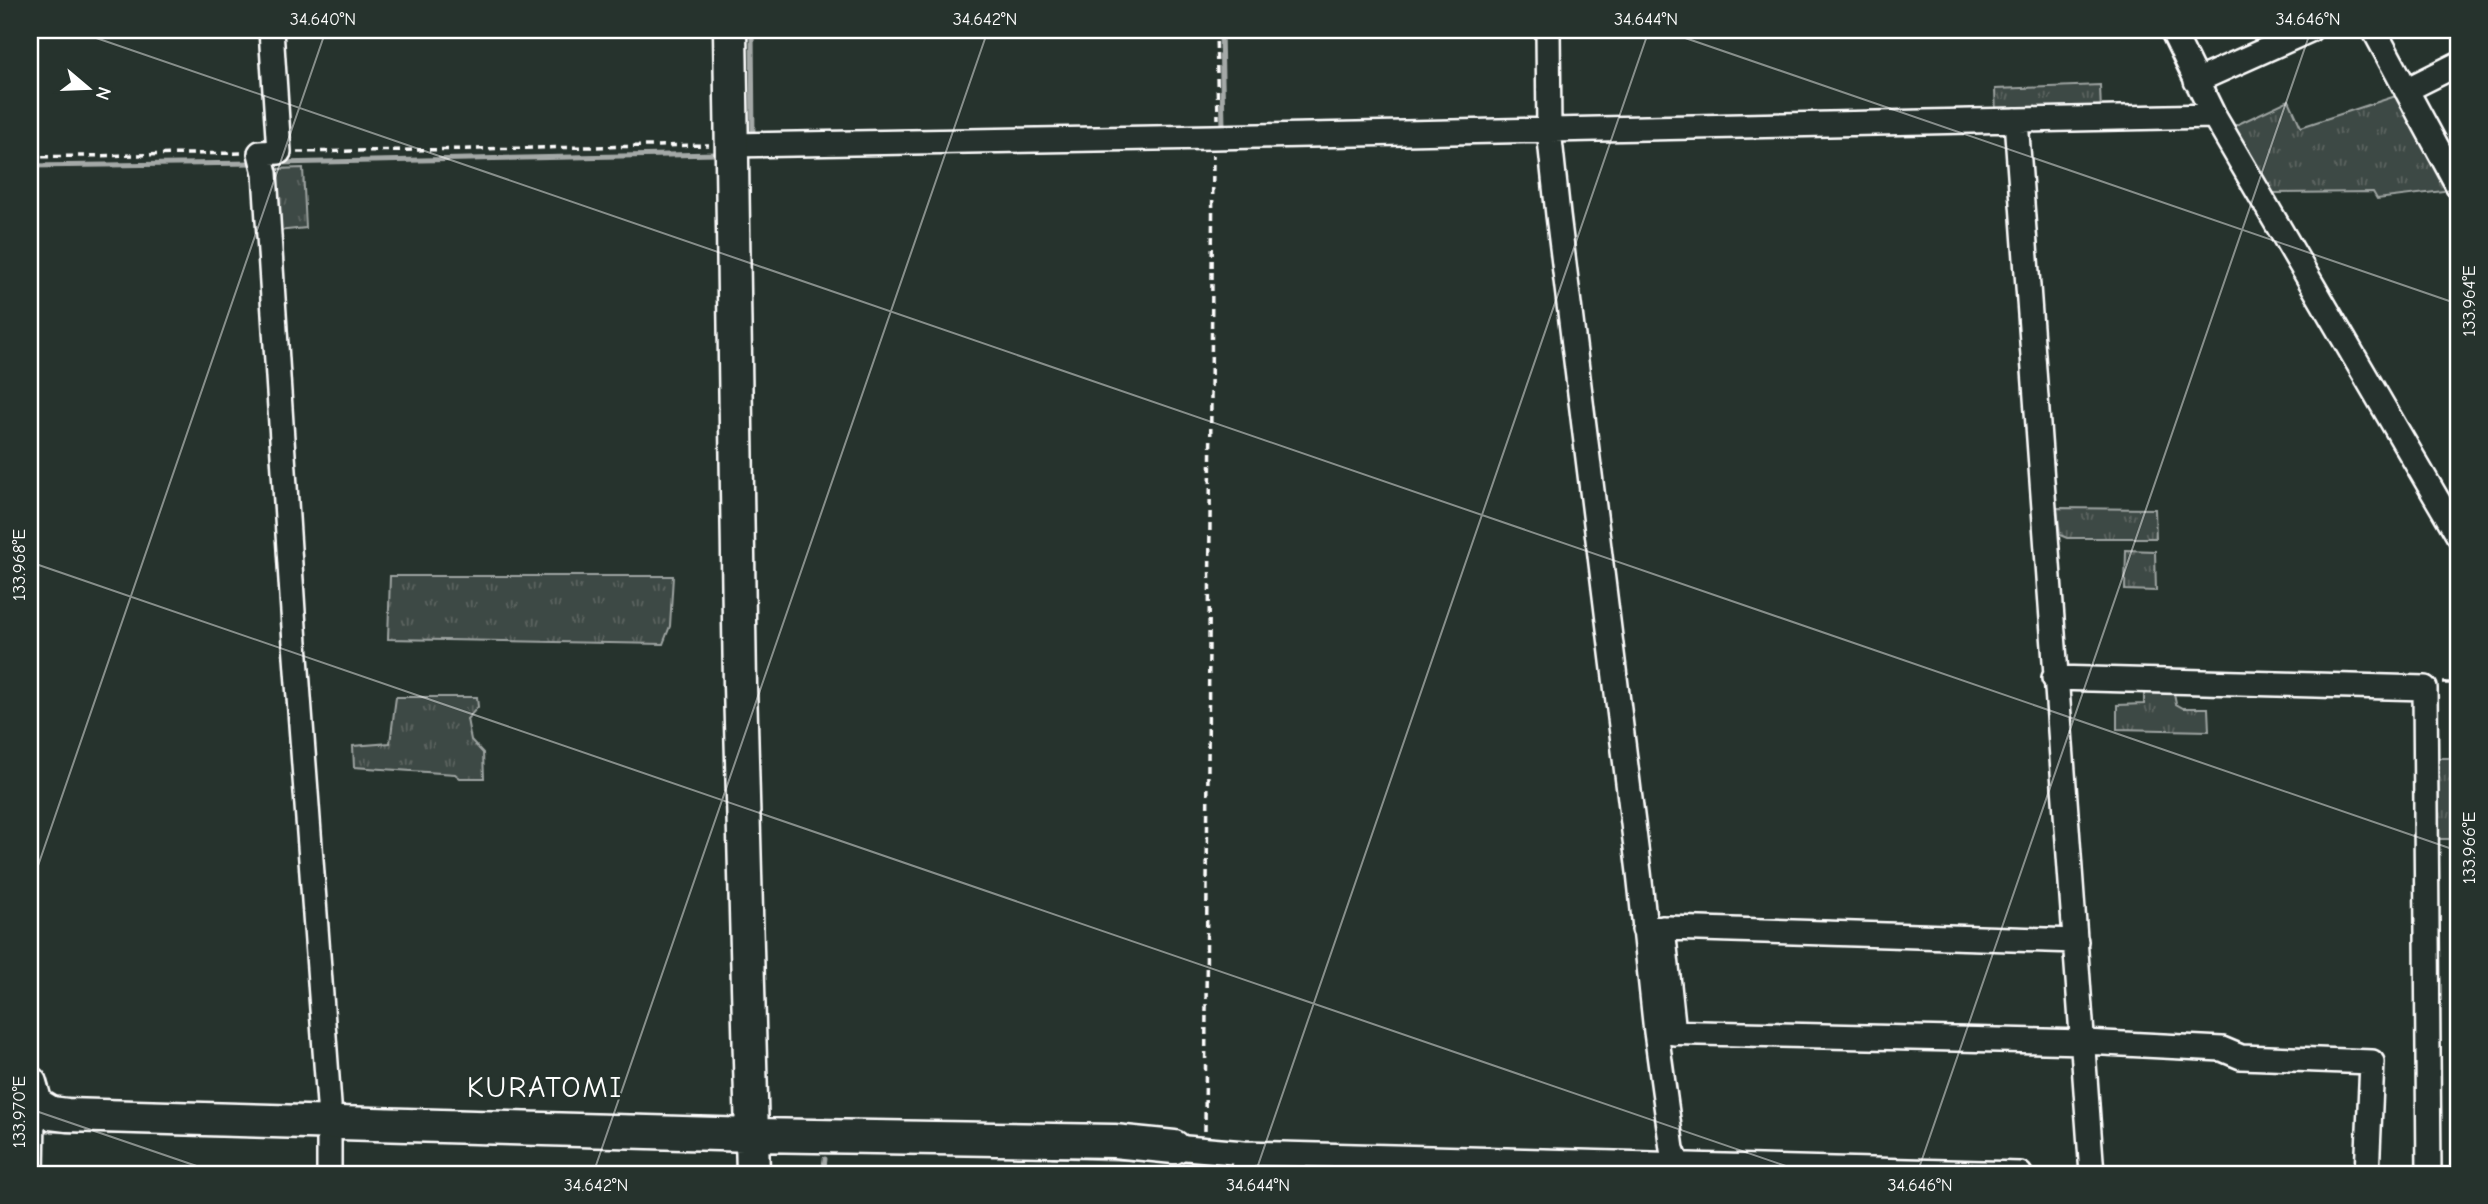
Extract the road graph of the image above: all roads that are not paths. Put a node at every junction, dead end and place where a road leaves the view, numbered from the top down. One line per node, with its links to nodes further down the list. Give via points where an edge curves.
1 (271, 30): 22 (street, via 267,156)
2 (730, 30): 13 (street)
3 (1549, 30): 12 (street)
4 (2172, 30): 8 (street)
5 (2309, 30): 8 (street)
6 (2374, 30): 9 (street)
7 (2458, 64): 9 (street)
8 (2196, 81): 10 (street)
9 (2406, 90): 14 (street)
10 (2214, 116): 11 (street); 15 (street)
11 (2016, 120): 12 (street); 16 (street)
12 (1549, 130): 13 (street, via 1216,143); 17 (street, via 1637,858)
13 (732, 145): 23 (street)
14 (2457, 181)
15 (2458, 535)
16 (2062, 679): 18 (street); 33 (street, via 2425,688)
17 (1653, 929): 18 (street); 19 (street)
18 (2076, 941): 20 (street)
19 (1665, 1032): 20 (street); 26 (street, via 1672,1149)
20 (2088, 1042): 31 (street); 32 (street, via 2222,1049 2241,1057 2372,1062)
21 (33, 1111): 22 (street); 27 (street)
22 (328, 1133): 23 (street); 28 (street)
23 (752, 1135): 24 (street, via 1114,1141); 29 (street)
24 (1189, 1149): 25 (street)
25 (1244, 1163): 26 (street)
26 (1681, 1170): 30 (street)
27 (32, 1174)
28 (329, 1174)
29 (754, 1174)
30 (2020, 1174)
31 (2092, 1174)
32 (2367, 1174)
33 (2429, 1174)

